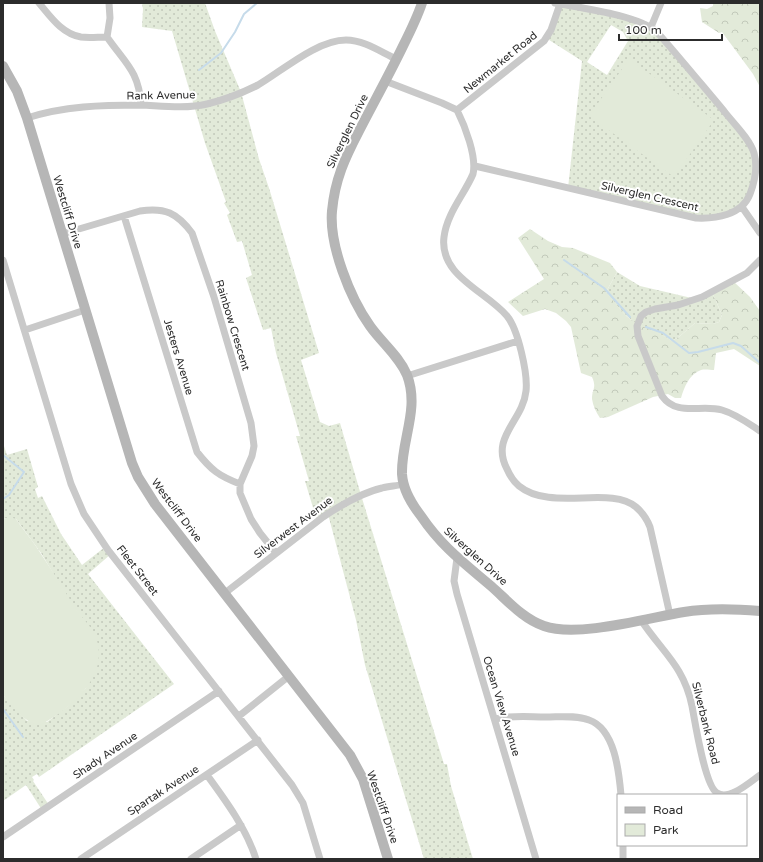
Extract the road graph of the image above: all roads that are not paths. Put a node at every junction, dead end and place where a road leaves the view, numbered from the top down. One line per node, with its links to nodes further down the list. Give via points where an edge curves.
1 (39, 3): 7 (street, via 54,21 69,32 80,37)
2 (109, 3): 7 (street)
3 (422, 3): 8 (street, Silverglen Drive)
4 (661, 3): 6 (street)
5 (558, 4): 6 (street, via 633,19); 12 (street, Newmarket Road, via 551,30 544,41)
6 (651, 27): 15 (street, via 694,75 753,150 756,168 754,183)
7 (107, 37): 11 (street, via 132,71 139,89)
8 (396, 59): 10 (street, Silverglen Drive); 11 (street, Rank Avenue, via 360,42 335,41 320,47 258,85 223,100 185,107)
9 (3, 66): 13 (street, Westcliff Drive, via 17,91)
10 (385, 81): 12 (street); 24 (street, Silverglen Drive, via 338,174 332,227 333,240 341,264 360,308)
11 (141, 106): 13 (street, Rank Avenue, via 91,106 54,110)
12 (457, 110): 14 (street)
13 (27, 118): 18 (street, Westcliff Drive)
14 (475, 166): 15 (street, Silverglen Crescent, via 691,218 718,217); 23 (street, via 448,222 444,236 446,256 456,273 506,315 514,327)
15 (742, 207): 17 (street)
16 (124, 216): 18 (street, Rainbow Crescent); 26 (street, Jesters Avenue, via 197,452 217,473); 26 (street, Rainbow Crescent, via 152,209 166,211 186,224 195,240 252,423 254,446)
17 (760, 233)
18 (62, 234): 21 (street, Westcliff Drive)
19 (3, 260): 22 (street, Fleet Street)
20 (760, 260): 25 (street, via 747,273 702,297 646,312 639,320 637,330 666,402 676,408 720,410 732,414)
21 (85, 310): 22 (street); 30 (street, Westcliff Drive, via 138,477 155,504)
22 (25, 330): 35 (street, Fleet Street, via 71,484 84,514 108,550)
23 (518, 341): 24 (street); 32 (street, via 526,374 526,395 503,440 502,453 511,477 520,487 537,495 557,498 610,498 628,502 636,507 650,527)
24 (407, 376): 27 (street, Silverglen Drive, via 412,392 412,412 402,466)
25 (760, 431)
26 (240, 484): 28 (street, via 240,493 251,518)
27 (404, 484): 28 (street, Silverwest Avenue, via 382,488 351,500 323,517); 29 (street, Silverglen Drive, via 408,498 421,517 442,544)
28 (276, 553): 30 (street, Silverwest Avenue)
29 (457, 558): 33 (street, Silverglen Drive, via 524,614 543,626 576,630); 37 (street, Ocean View Avenue, via 454,581 457,594)
30 (225, 593): 34 (street, Westcliff Drive)
31 (760, 611): 32 (street, Silverglen Drive, via 714,609)
32 (670, 614): 33 (street, Silverglen Drive)
33 (641, 620): 40 (street, Silverbank Road, via 683,678 712,789 719,794 728,794)
34 (289, 676): 36 (street); 49 (street, Westcliff Drive, via 340,741 356,766 363,779)
35 (219, 691): 36 (street, Fleet Street); 43 (street, Shady Avenue)
36 (239, 716): 38 (street, Fleet Street)
37 (495, 719): 41 (street, via 511,716 568,717 589,720 597,724 604,731 612,749); 50 (street, Ocean View Avenue)
38 (258, 740): 39 (street, Spartak Avenue); 48 (street, Fleet Street, via 297,792)
39 (207, 775): 42 (street); 45 (street, Spartak Avenue)
40 (760, 775)
41 (621, 794)
42 (241, 825): 46 (street); 47 (street)
43 (3, 837)
44 (623, 846): 51 (street)
45 (81, 859)
46 (191, 859)
47 (256, 859)
48 (320, 859)
49 (388, 859)
50 (536, 859)
51 (623, 859)

